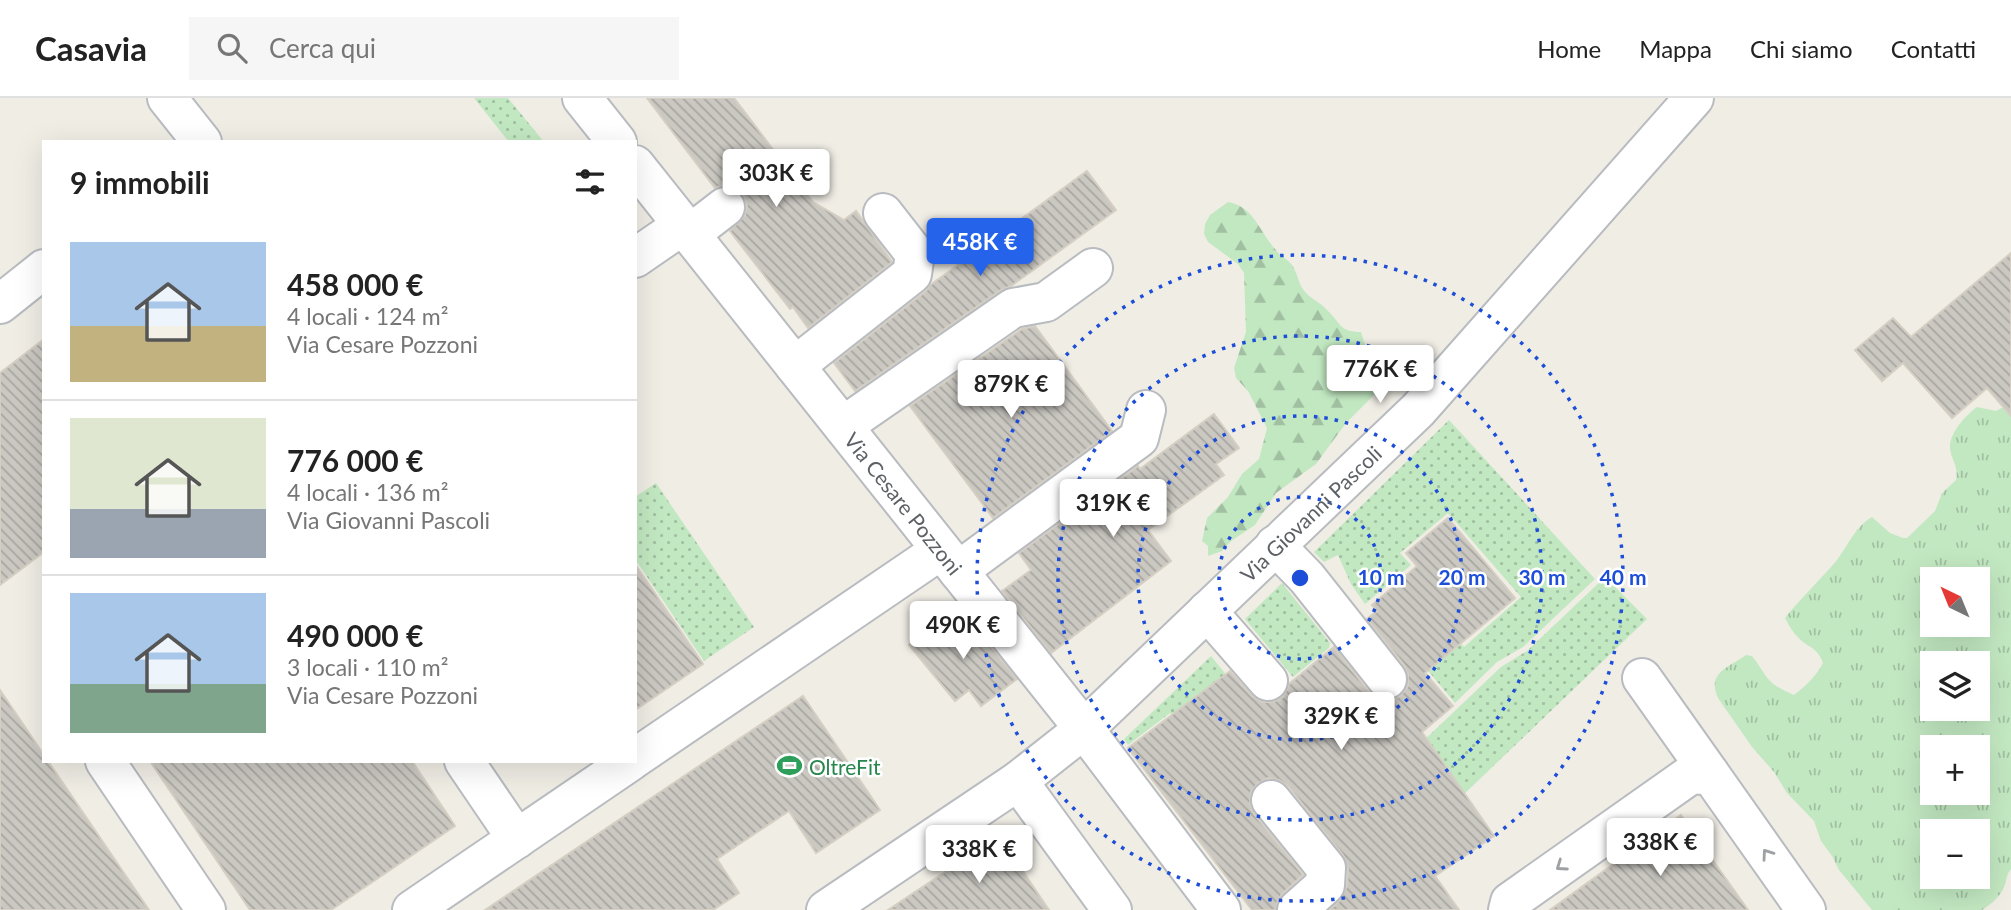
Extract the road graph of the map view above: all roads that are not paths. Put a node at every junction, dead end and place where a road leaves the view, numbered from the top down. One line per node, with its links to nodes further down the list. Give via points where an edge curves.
1 (167, 98): 4 (street)
2 (582, 98): 5 (street)
3 (1694, 98): 17 (street, Via Giovanni Pascoli, via 1418,410)
4 (200, 140)
5 (615, 140)
6 (637, 167): 9 (street, Via Cesare Pozzoni)
7 (725, 208): 9 (street)
8 (883, 213): 14 (street, via 915,254 912,274)
9 (687, 229): 10 (street); 14 (street, Via Cesare Pozzoni)
10 (637, 257)
11 (1093, 268): 16 (street, via 1046,302 1013,308)
12 (42, 271): 13 (street)
13 (0, 304)
14 (795, 366): 16 (street, Via Cesare Pozzoni)
15 (1146, 410): 18 (street, via 1139,438)
16 (843, 426): 18 (street, Via Cesare Pozzoni)
17 (1275, 545): 19 (street, Via Giovanni Pascoli); 21 (street)
18 (956, 567): 23 (street, Via Cesare Pozzoni); 24 (street)
19 (1207, 611): 22 (street); 23 (street, Via Giovanni Pascoli)
20 (1642, 678): 28 (street)
21 (1387, 679)
22 (1268, 681)
23 (1084, 729): 29 (street, Via Giovanni Pascoli); 36 (street, Via Cesare Pozzoni)
24 (637, 757)
25 (106, 763): 32 (street)
26 (465, 763): 31 (street)
27 (628, 763): 31 (street)
28 (1710, 774): 38 (street, one-way to 38, via 1690,775 1510,902); 39 (street, one-way to 28)
29 (1018, 781): 34 (street, Via Giovanni Pascoli); 35 (street)
30 (1271, 800): 37 (street, via 1326,868 1325,886)
31 (517, 839): 33 (street)
32 (206, 910)
33 (412, 910)
34 (826, 910)
35 (1112, 910)
36 (1221, 910)
37 (1297, 910)
38 (1507, 910)
39 (1806, 910)

